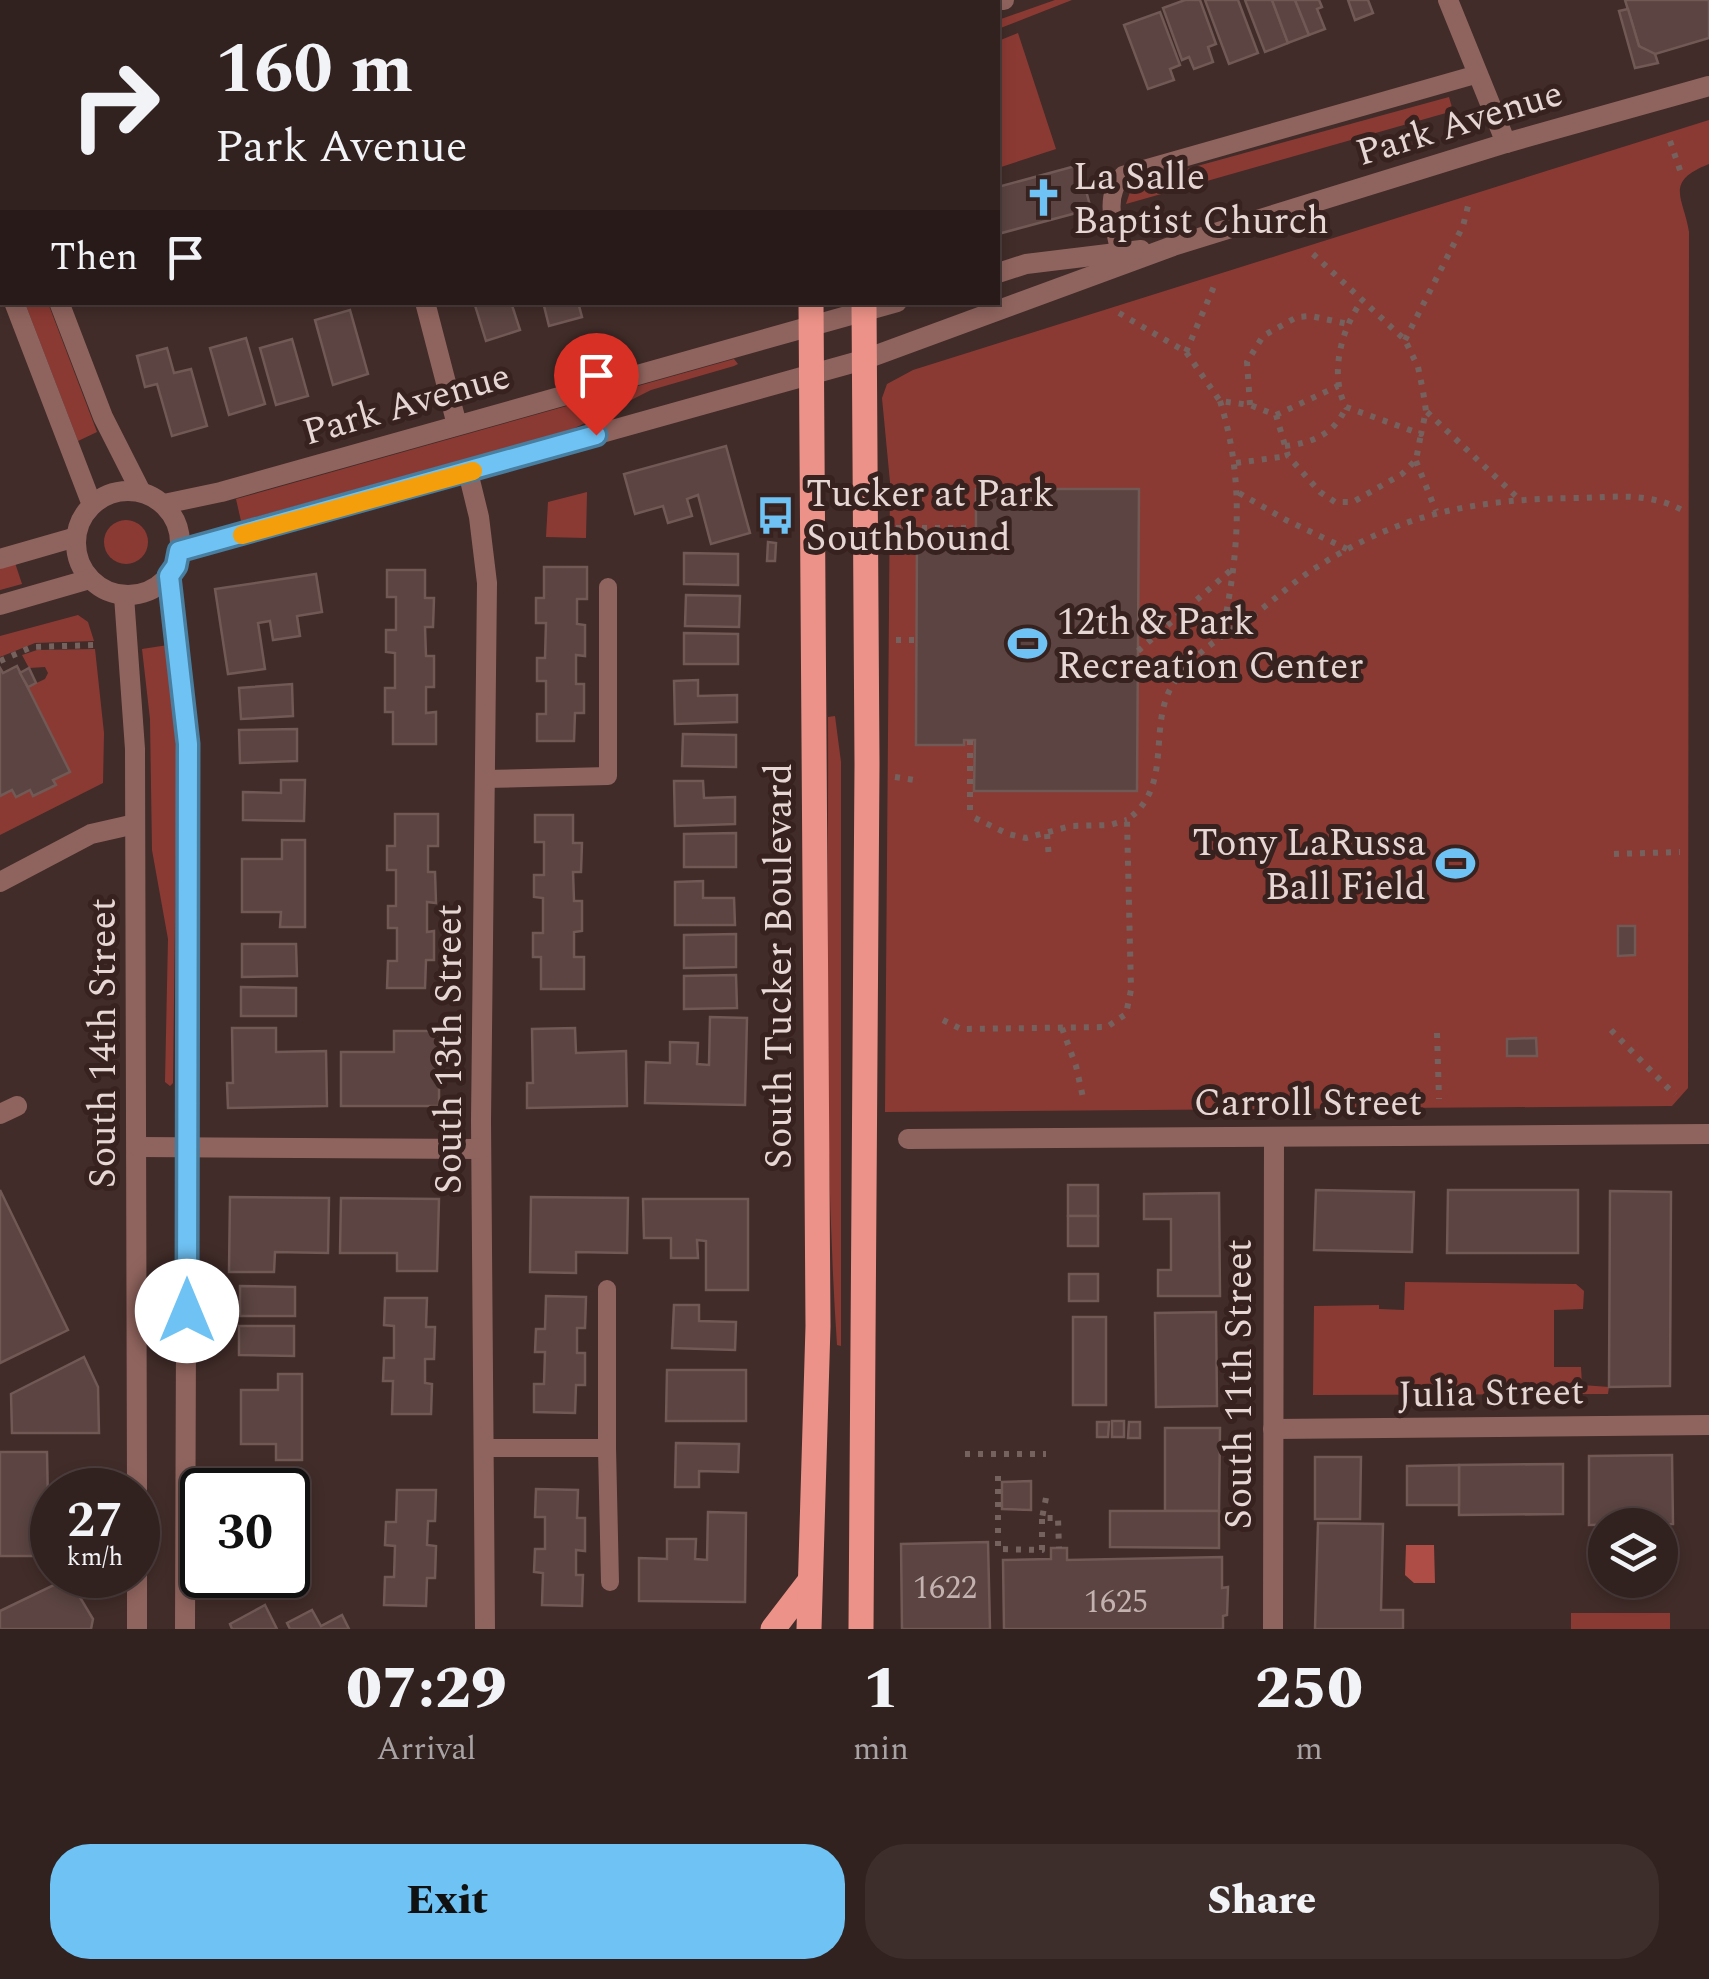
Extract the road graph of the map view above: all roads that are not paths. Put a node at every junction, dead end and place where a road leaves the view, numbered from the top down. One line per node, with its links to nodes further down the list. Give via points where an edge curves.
1 (980, 0): 2 (street)
2 (1004, 0)
3 (1448, 0): 4 (street)
4 (1478, 74): 6 (street); 8 (lane, via 1123,175 1111,198)
5 (1709, 86): 6 (street, Park Avenue)
6 (1506, 143): 7 (street, Park Avenue)
7 (1173, 246): 8 (street, Park Avenue); 15 (street, Park Avenue)
8 (1120, 252): 9 (street, Park Avenue)
9 (1000, 272)
10 (60, 305): 19 (street, via 103,417)
11 (426, 305): 17 (street)
12 (864, 307): 14 (street, Park Avenue); 15 (main road)
13 (11, 312): 21 (street)
14 (812, 314): 16 (main road, South Tucker Boulevard); 17 (street, Park Avenue)
15 (863, 360): 16 (street, Park Avenue); 53 (main road)
16 (813, 374): 18 (street, Park Avenue); 46 (main road, South Tucker Boulevard, via 818,1326)
17 (458, 425): 20 (street, Park Avenue)
18 (468, 472): 23 (street, Park Avenue); 30 (street, South 13th Street, via 487,583)
19 (141, 492): 20 (street); 21 (street, via 118,491)
20 (164, 504): 23 (street, via 179,528)
21 (92, 506): 22 (street)
22 (76, 537): 24 (street); 26 (street)
23 (179, 551): 25 (street)
24 (0, 558)
25 (169, 576): 28 (street, via 142,594); 37 (street, via 188,744)
26 (90, 579): 28 (street); 29 (street)
27 (608, 588): 30 (lane, via 608,776)
28 (124, 596): 31 (street, South 14th Street)
29 (0, 605)
30 (485, 779): 38 (street, South 13th Street)
31 (135, 824): 32 (street, via 90,834); 36 (street, South 14th Street)
32 (0, 882)
33 (1709, 1134): 34 (street, Carroll Street)
34 (1274, 1138): 35 (street, Carroll Street); 41 (street, South 11th Street)
35 (908, 1139)
36 (138, 1147): 37 (street); 44 (street, South 14th Street)
37 (188, 1147): 38 (street); 49 (street)
38 (482, 1150): 42 (street, South 13th Street)
39 (607, 1288): 43 (lane)
40 (1709, 1425): 41 (street, Julia Street)
41 (1273, 1430): 54 (street, South 11th Street)
42 (483, 1448): 43 (lane); 50 (street, South 13th Street)
43 (607, 1448): 45 (lane)
44 (138, 1468)
45 (610, 1582)
46 (810, 1582): 51 (main road); 52 (main road, South Tucker Boulevard)
47 (137, 1598): 48 (street)
48 (137, 1629)
49 (185, 1629)
50 (485, 1629)
51 (772, 1629)
52 (809, 1629)
53 (860, 1629)
54 (1273, 1629)

